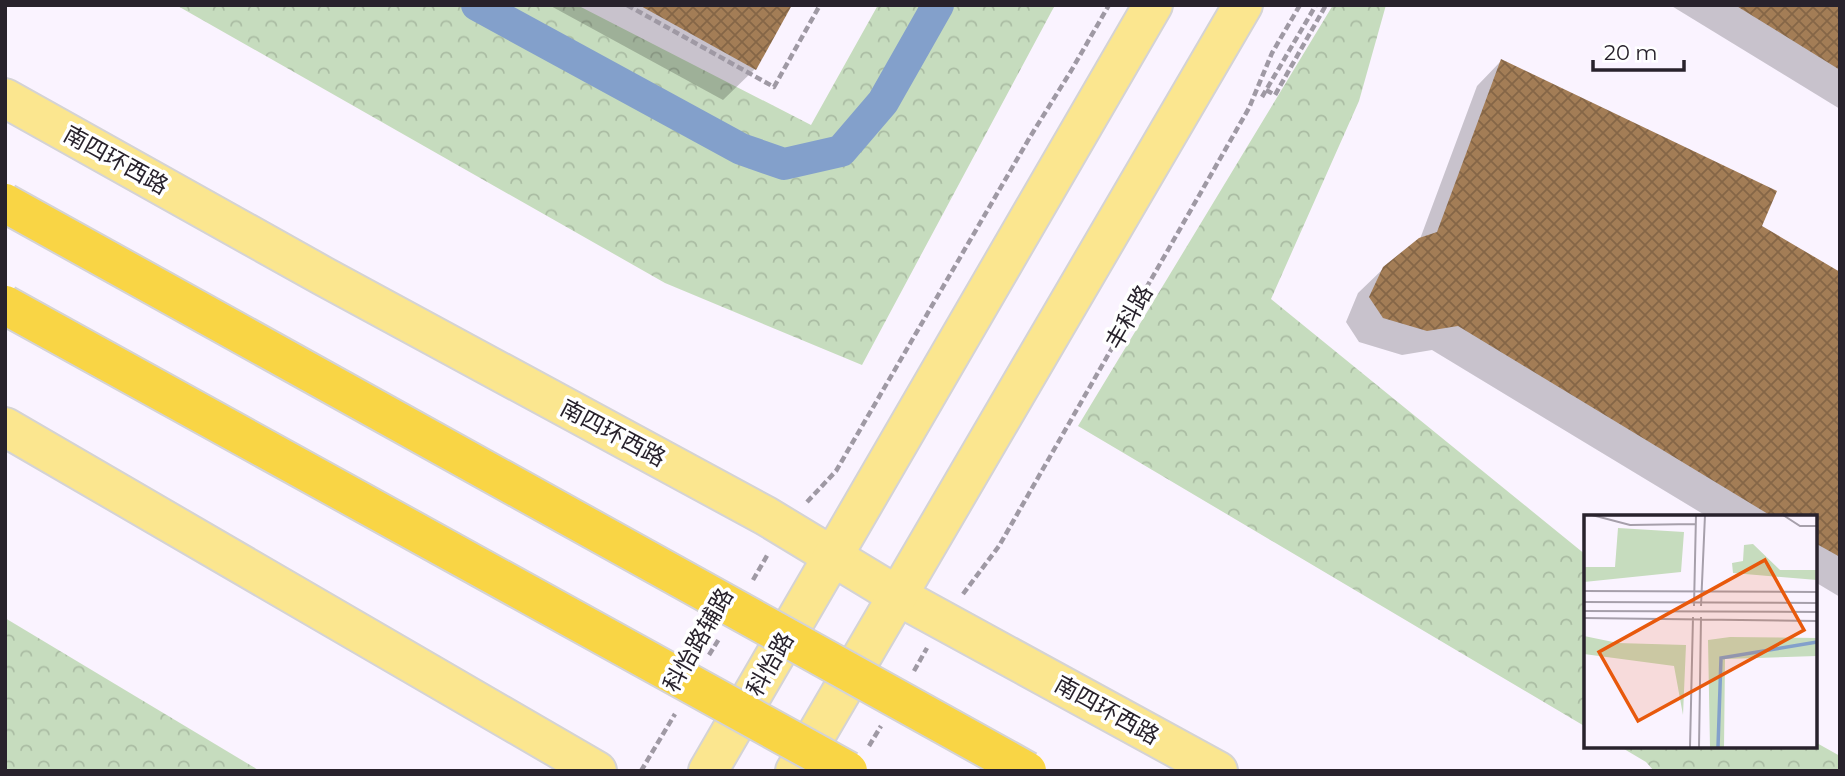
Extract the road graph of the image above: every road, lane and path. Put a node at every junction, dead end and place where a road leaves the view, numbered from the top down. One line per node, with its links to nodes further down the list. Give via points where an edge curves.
1 (628, 5): 2 (path, via 774,87)
2 (820, 5)
3 (1109, 5): 15 (path, via 836,471)
4 (1153, 5): 16 (main road)
5 (1243, 5): 18 (main road)
6 (1300, 5): 19 (path, 丰科路, via 1272,53 1249,108 1006,534)
7 (1316, 5): 9 (path)
8 (1326, 5): 9 (path, via 1275,95)
9 (1266, 90): 10 (path)
10 (1262, 97)
11 (5, 98): 15 (main road, 南四环西路)
12 (5, 203): 28 (highway, bridge)
13 (5, 306): 27 (highway, bridge)
14 (5, 427): 23 (main road)
15 (784, 527): 16 (main road, 南四环西路); 17 (path, 科怡路辅路)
16 (833, 557): 18 (main road, 南四环西路); 25 (main road, 科怡路)
17 (750, 585)
18 (898, 596): 19 (main road, 南四环西路); 26 (main road)
19 (943, 621): 29 (main road, 南四环西路)
20 (723, 632): 21 (path, 科怡路辅路)
21 (703, 666)
22 (675, 713): 24 (path, 科怡路辅路)
23 (597, 771)
24 (641, 771)
25 (708, 771)
26 (795, 771)
27 (848, 771)
28 (1027, 771)
29 (1218, 771)

